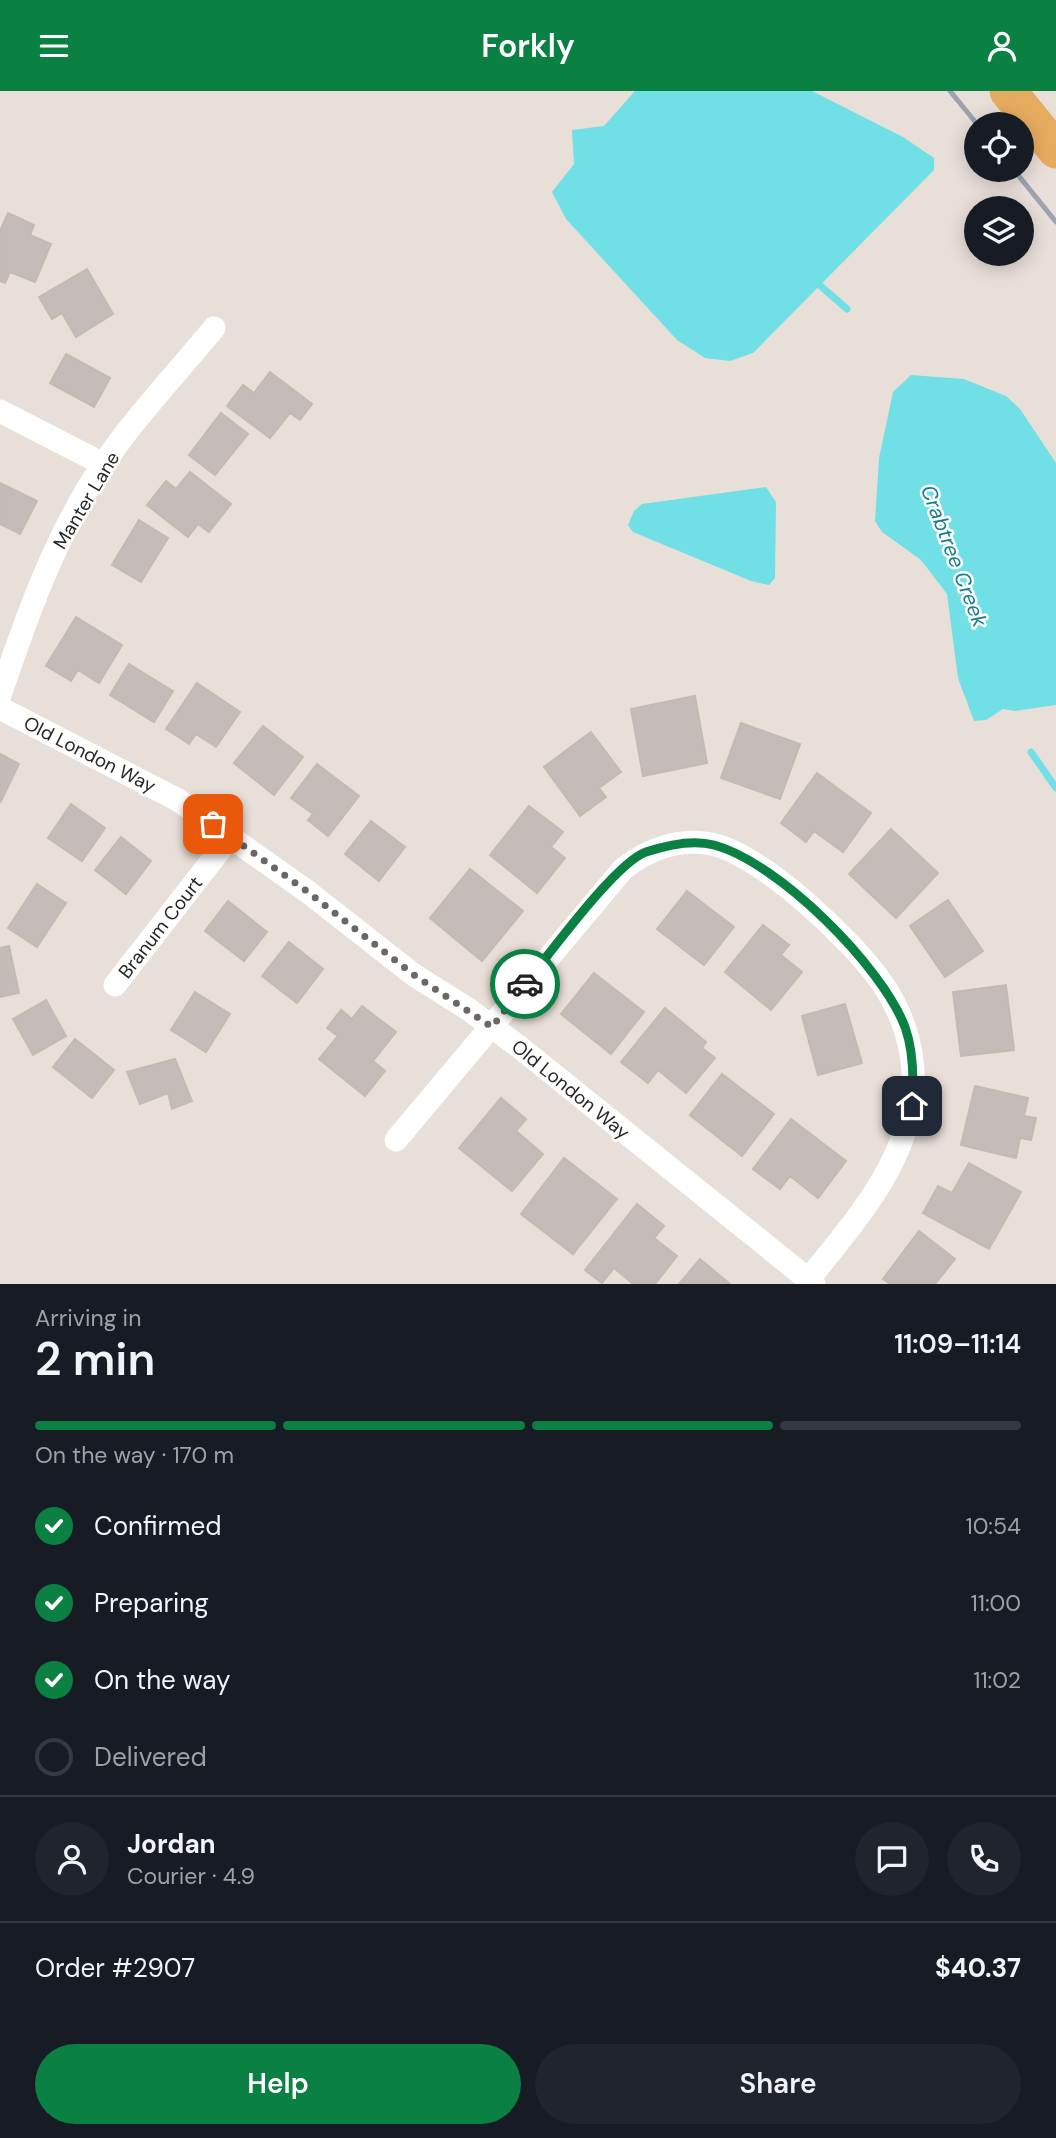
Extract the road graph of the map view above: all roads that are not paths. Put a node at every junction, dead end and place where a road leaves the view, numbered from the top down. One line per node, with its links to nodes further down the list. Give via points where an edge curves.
1 (1008, 91): 2 (main road)
2 (1056, 151)
3 (214, 328): 5 (street, Manter Lane)
4 (0, 411): 5 (street)
5 (103, 464): 6 (street, Manter Lane, via 41,579)
6 (0, 695)
7 (0, 708): 8 (street, Old London Way, via 178,800)
8 (231, 836): 9 (street, Branum Court); 10 (street, Old London Way, via 414,975)
9 (115, 985)
10 (492, 1027): 11 (street); 12 (street, Old London Way); 12 (street, via 604,889 642,853 672,844 712,844 748,859 794,893 882,983 905,1027 913,1065 912,1106 895,1159)
11 (396, 1140)
12 (811, 1282)

